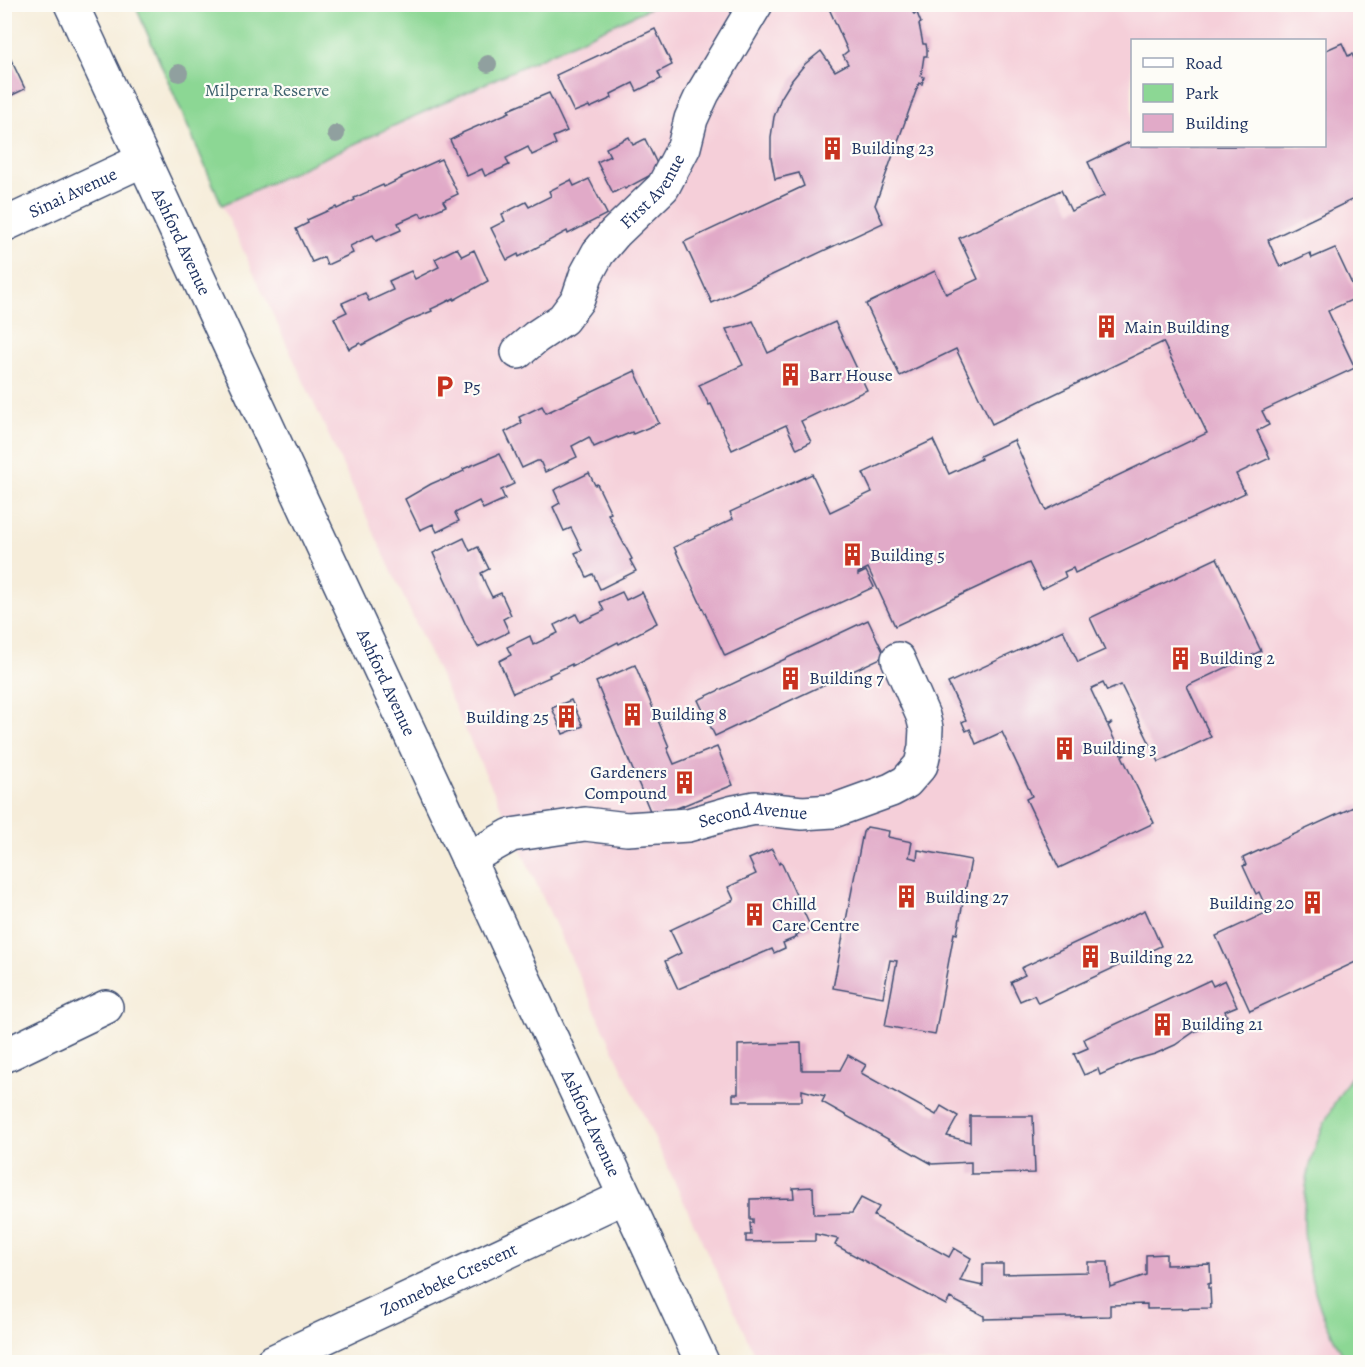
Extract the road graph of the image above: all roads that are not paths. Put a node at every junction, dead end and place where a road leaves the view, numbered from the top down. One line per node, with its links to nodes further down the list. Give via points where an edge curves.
1 (71, 4): 3 (street, Ashford Avenue)
2 (756, 4): 5 (street, First Avenue, via 703,93 684,147 663,187 598,253 578,299 563,319)
3 (143, 160): 4 (street, Sinai Avenue); 7 (street, Ashford Avenue)
4 (4, 225)
5 (518, 352)
6 (898, 659): 7 (street, Second Avenue, via 923,717 925,747 921,765 906,782 891,790 833,812 755,808 688,825 627,829 585,824 511,835)
7 (468, 859): 10 (street, Ashford Avenue)
8 (106, 1007): 9 (street)
9 (4, 1056)
10 (624, 1197): 11 (street, Zonnebeke Crescent); 12 (street, Ashford Avenue)
11 (272, 1362)
12 (702, 1362)

